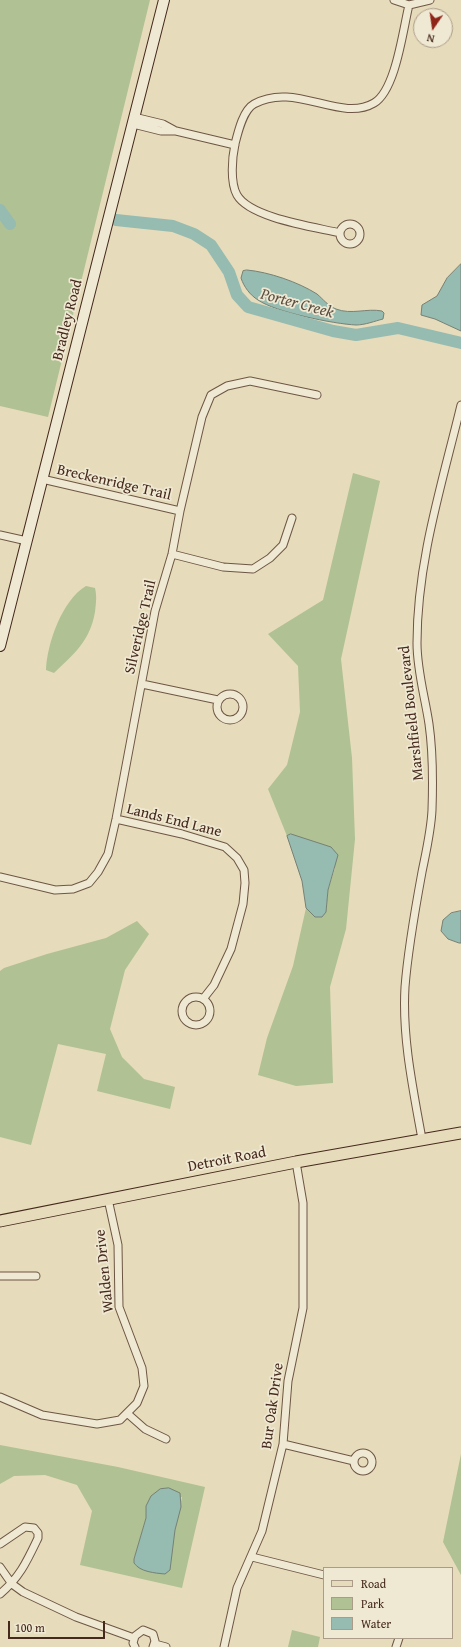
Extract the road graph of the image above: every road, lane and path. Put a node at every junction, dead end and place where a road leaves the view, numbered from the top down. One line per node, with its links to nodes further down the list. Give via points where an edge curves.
1 (164, 0): 5 (street, Bradley Road)
2 (394, 0): 4 (street)
3 (430, 0): 4 (street)
4 (409, 5): 6 (street, via 392,79 376,102 364,108 348,109 292,96 265,99 252,105 243,119)
5 (134, 120): 6 (street, via 161,131 176,131); 10 (street, Bradley Road)
6 (235, 145): 7 (street, via 232,171 237,195 252,209)
7 (340, 233)
8 (317, 395): 11 (street, Silveridge Trail, via 250,381 227,386 211,395 202,417)
9 (461, 405): 23 (street, Marshfield Boulevard, via 422,563 417,610 420,680 433,759 432,812 405,988 406,1032)
10 (42, 479): 11 (street, Breckenridge Trail); 14 (street, Bradley Road)
11 (180, 511): 15 (street, Silveridge Trail)
12 (292, 518): 15 (street, via 283,545 270,558 253,569 223,567)
13 (0, 535): 14 (street)
14 (27, 541): 16 (street, Bradley Road)
15 (172, 554): 17 (street, Silveridge Trail, via 155,611)
16 (0, 646)
17 (142, 684): 18 (street); 19 (street, Silveridge Trail)
18 (218, 700)
19 (116, 819): 20 (street, Silveridge Trail, via 108,854 89,883 73,889 55,890); 21 (street, Lands End Lane, via 225,847 237,858 244,870 243,904 231,949 214,985)
20 (1, 876)
21 (203, 999)
22 (461, 1133): 23 (main road, Detroit Road)
23 (422, 1139): 24 (main road, Detroit Road)
24 (296, 1162): 25 (main road, Detroit Road); 32 (street, Bur Oak Drive, via 303,1203 303,1308 288,1381)
25 (108, 1199): 26 (main road, Detroit Road); 30 (street, Walden Drive, via 118,1245 119,1307 142,1368 144,1386 137,1403)
26 (0, 1221)
27 (0, 1276): 28 (street)
28 (36, 1276)
29 (0, 1397): 30 (street, via 42,1415 97,1424 120,1420)
30 (128, 1414): 31 (street, via 145,1429)
31 (166, 1439)
32 (283, 1444): 33 (street); 35 (street, Bur Oak Drive, via 262,1531)
33 (354, 1461)
34 (0, 1544): 38 (street, via 25,1527 34,1528 38,1533 22,1572)
35 (252, 1557): 37 (street); 44 (street, Bur Oak Drive, via 236,1594)
36 (0, 1567): 38 (street)
37 (323, 1575)
38 (12, 1584): 39 (street); 40 (street, via 71,1615)
39 (0, 1594)
40 (134, 1638): 41 (street, via 140,1631 147,1631 153,1634); 42 (street)
41 (154, 1646): 43 (street)
42 (135, 1647)
43 (166, 1647)
44 (224, 1647)

